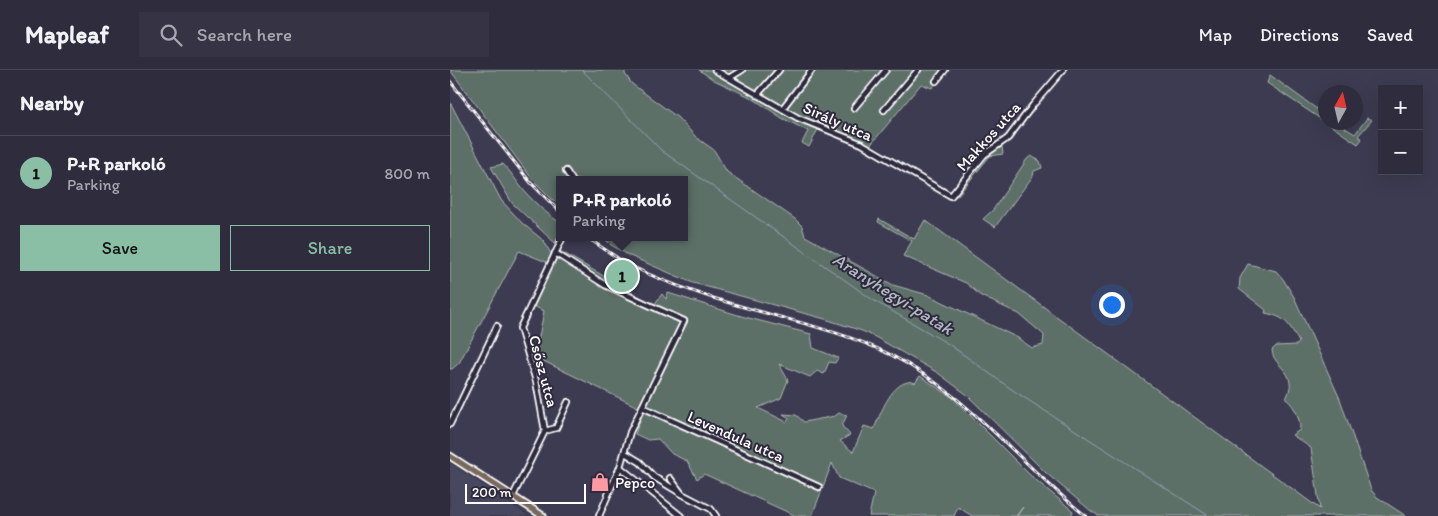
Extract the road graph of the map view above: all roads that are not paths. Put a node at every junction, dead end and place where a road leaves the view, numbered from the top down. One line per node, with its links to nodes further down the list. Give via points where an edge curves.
1 (715, 70): 9 (street, Sirály utca)
2 (742, 70): 9 (street)
3 (779, 70): 11 (street)
4 (812, 70): 12 (street)
5 (886, 70): 13 (street)
6 (918, 70): 14 (street)
7 (945, 70): 10 (street)
8 (1063, 70): 17 (street, Makkos utca, via 1008,138 984,155)
9 (729, 78): 11 (street, Sirály utca)
10 (936, 81)
11 (757, 95): 12 (street, Sirály utca)
12 (782, 108): 17 (street, Sirály utca, via 798,118 862,144)
13 (854, 108)
14 (884, 110)
15 (566, 171): 16 (street)
16 (569, 176)
17 (951, 196)
18 (561, 241): 19 (street, Csősz utca)
19 (555, 253): 22 (street, via 605,284 684,321); 24 (street, Csősz utca, via 520,328 541,402)
20 (497, 326): 23 (street)
21 (568, 402): 24 (street, via 556,428)
22 (642, 407): 25 (street, via 630,432); 29 (street, Levendula utca)
23 (450, 424)
24 (545, 432): 31 (street, Csősz utca)
25 (625, 453): 27 (street); 30 (street, via 640,462 654,477)
26 (450, 456): 31 (main road)
27 (620, 467): 33 (street); 34 (street)
28 (670, 478): 30 (street)
29 (819, 487)
30 (682, 494): 35 (street, via 711,509)
31 (513, 496): 32 (main road)
32 (543, 516)
33 (599, 516)
34 (681, 516)
35 (716, 516)

